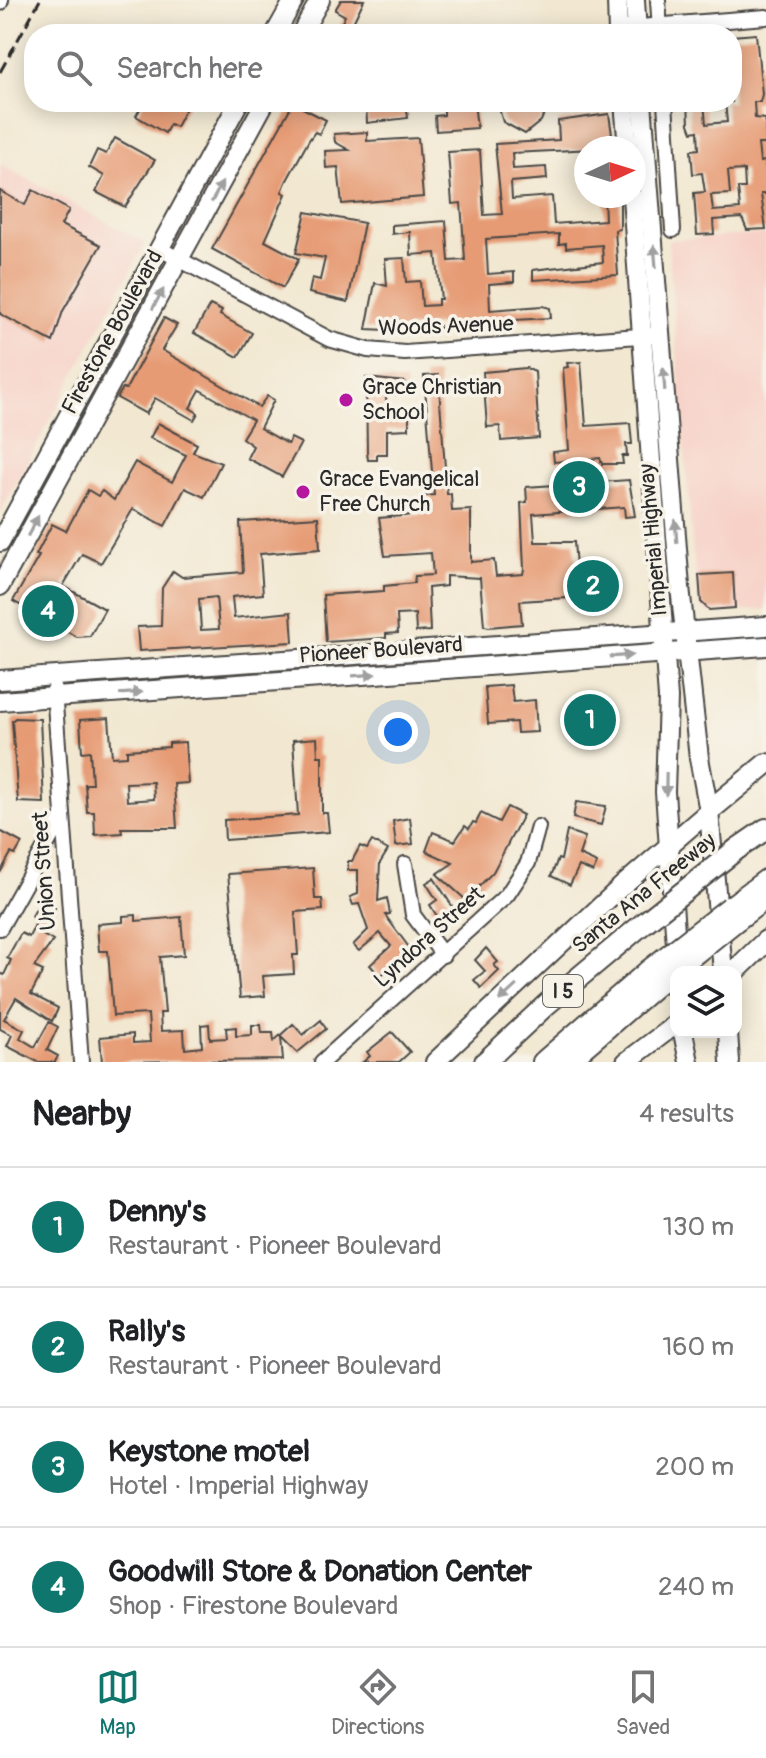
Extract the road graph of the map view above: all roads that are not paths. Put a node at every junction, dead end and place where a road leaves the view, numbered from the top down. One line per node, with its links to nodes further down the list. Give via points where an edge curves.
1 (294, 0): 7 (main road)
2 (320, 0): 8 (main road)
3 (617, 0): 9 (main road)
4 (635, 0): 10 (main road)
5 (658, 0): 11 (street)
6 (766, 17): 12 (street)
7 (281, 24)
8 (307, 24)
9 (618, 24)
10 (637, 24)
11 (660, 24)
12 (709, 24)
13 (234, 112): 21 (main road, Firestone Boulevard)
14 (260, 112): 22 (main road, Firestone Boulevard, one-way to 14)
15 (625, 112): 18 (main road)
16 (642, 112): 23 (main road, Imperial Highway, one-way to 16)
17 (666, 112): 20 (street)
18 (627, 136)
19 (634, 208): 23 (main road, Imperial Highway)
20 (673, 230)
21 (160, 249): 22 (street, Woods Avenue); 24 (main road, Firestone Boulevard)
22 (180, 261): 23 (street, Woods Avenue, via 329,339 368,350 417,353); 25 (main road, Firestone Boulevard, one-way to 22)
23 (652, 335): 27 (main road, Imperial Highway, one-way to 23); 28 (main road, Imperial Highway)
24 (0, 542)
25 (0, 586)
26 (766, 626): 27 (main road, Pioneer Boulevard)
27 (685, 631): 28 (main road, Pioneer Boulevard); 30 (main road, Imperial Highway)
28 (663, 633): 31 (main road, Imperial Highway); 32 (main road, Pioneer Boulevard)
29 (766, 646): 30 (main road, Pioneer Boulevard)
30 (688, 651): 31 (main road, Pioneer Boulevard); 37 (main road, Imperial Highway)
31 (664, 653): 34 (main road, Pioneer Boulevard, one-way to 31); 41 (main road, Imperial Highway, one-way to 41)
32 (53, 677): 33 (main road, Pioneer Boulevard); 34 (street, Union Street)
33 (0, 680)
34 (54, 699): 35 (main road, Pioneer Boulevard); 38 (street, Union Street)
35 (0, 701)
36 (766, 764): 37 (highway)
37 (709, 811): 41 (main road); 50 (main road, Imperial Highway)
38 (61, 819): 46 (street); 56 (street, Union Street)
39 (538, 827): 48 (street, Lyndora Street, via 528,863 507,895)
40 (766, 829): 59 (highway, Santa Ana Freeway / I 5, bridge, via 644,923)
41 (670, 848): 49 (main road, Imperial Highway); 58 (main road, one-way to 58, via 622,886)
42 (405, 864): 48 (street, via 413,915)
43 (766, 880): 45 (highway)
44 (766, 898): 45 (highway, I 5)
45 (734, 913): 52 (highway, I 5, bridge)
46 (0, 928)
47 (766, 941): 51 (highway)
48 (443, 955): 57 (street, Lyndora Street)
49 (678, 966)
50 (722, 966)
51 (740, 966)
52 (651, 979): 60 (highway); 61 (highway, I 5)
53 (670, 1029): 62 (main road)
54 (684, 1038): 63 (main road)
55 (728, 1038): 64 (main road)
56 (81, 1062)
57 (322, 1062)
58 (435, 1062)
59 (485, 1062)
60 (543, 1062)
61 (567, 1062)
62 (626, 1062)
63 (689, 1062)
64 (730, 1062)

